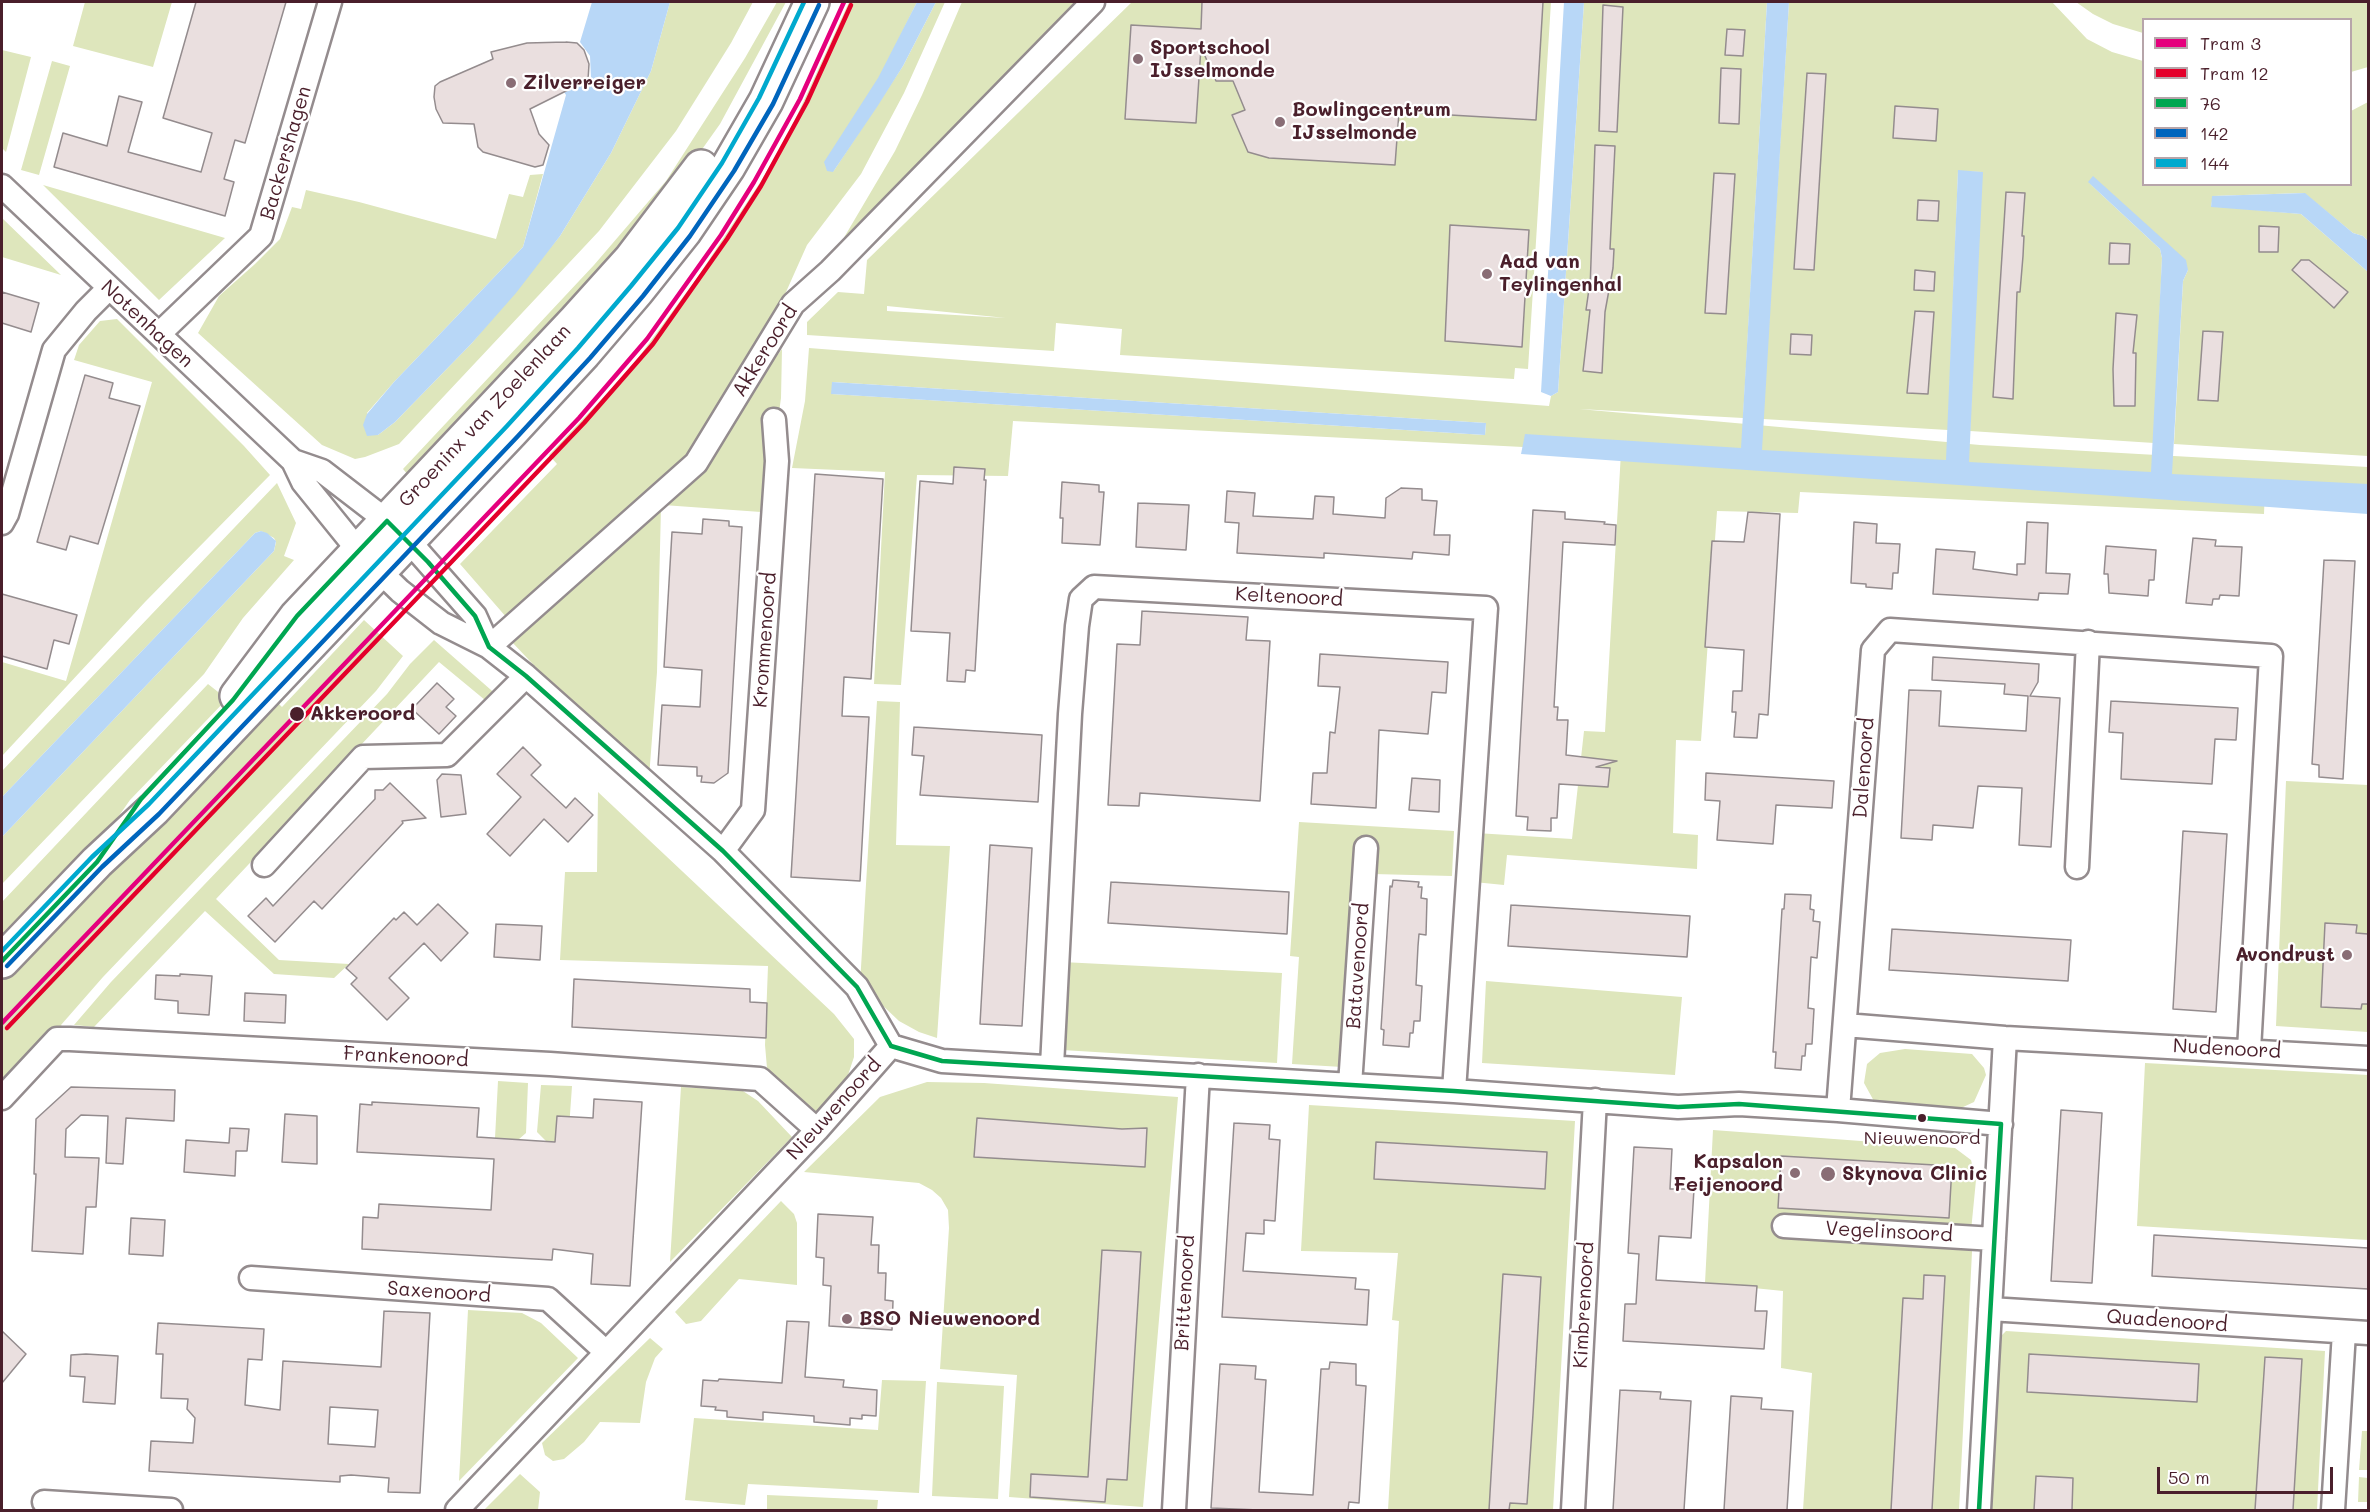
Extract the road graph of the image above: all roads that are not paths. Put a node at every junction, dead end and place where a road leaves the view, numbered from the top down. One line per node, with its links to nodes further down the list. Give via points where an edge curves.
1 (330, 2): 7 (street, Backershagen, via 261,236)
2 (795, 2): 11 (main road, Groeninx van Zoelenlaan, via 752,86 676,202)
3 (812, 2): 11 (main road, Groeninx van Zoelenlaan, via 766,101 684,232 584,353)
4 (1093, 2): 14 (street, Akkeroord, via 793,304 696,463)
5 (2, 186): 6 (street, Notenhagen)
6 (109, 288): 7 (street, Notenhagen); 10 (street, via 54,350)
7 (159, 334): 9 (street, Notenhagen)
8 (774, 420): 17 (street, Krommenoord, via 777,461 753,810)
9 (293, 461): 11 (street, Notenhagen, via 322,471); 12 (street, Notenhagen, via 303,482)
10 (2, 523)
11 (397, 530): 12 (main road, Groeninx van Zoelenlaan); 14 (street, via 475,616)
12 (369, 561): 14 (street, via 441,622); 20 (main road, Groeninx van Zoelenlaan, via 154,809)
13 (2088, 642): 19 (street); 21 (street, Dalenoord, via 1890,630 1873,650); 24 (street, Dalenoord, via 2271,656)
14 (489, 647): 15 (street)
15 (526, 676): 17 (street); 18 (street, via 447,755 363,758)
16 (1366, 848): 28 (street, Batavenoord)
17 (723, 851): 23 (street, via 857,987)
18 (264, 865)
19 (2077, 867)
20 (2, 961)
21 (1845, 1024): 22 (street); 32 (street, Dalenoord)
22 (2005, 1038): 24 (street, Nudenoord); 33 (street)
23 (891, 1046): 26 (street, Nieuwenoord, via 942,1061); 34 (street, Nieuwenoord)
24 (2249, 1050): 25 (street, Nudenoord)
25 (2368, 1058)
26 (1052, 1066): 27 (street, Nieuwenoord); 29 (street, Keltenoord, via 1070,714 1081,599 1094,587 1486,608)
27 (1198, 1076): 28 (street, Nieuwenoord); 45 (street, Brittenoord)
28 (1350, 1085): 29 (street, Nieuwenoord)
29 (1454, 1090): 31 (street, Nieuwenoord)
30 (2, 1098): 34 (street, Frankenoord, via 57,1039 64,1039 760,1079)
31 (1595, 1100): 32 (street, Nieuwenoord, via 1678,1107 1739,1104); 46 (street, Kimbrenoord)
32 (1838, 1110): 33 (street, Nieuwenoord)
33 (2001, 1124): 36 (street)
34 (817, 1130): 41 (street, Nieuwenoord)
35 (1784, 1226): 36 (street, Vegelinsoord)
36 (1994, 1239): 38 (street)
37 (251, 1278): 41 (street, Saxenoord, via 548,1299)
38 (1990, 1310): 39 (street, Quadenoord); 47 (street)
39 (2344, 1332): 40 (street, Quadenoord); 48 (street)
40 (2368, 1333)
41 (606, 1352): 44 (street, Nieuwenoord)
42 (44, 1502): 43 (street)
43 (171, 1510)
44 (457, 1510)
45 (1173, 1510)
46 (1573, 1510)
47 (1979, 1510)
48 (2333, 1510)

